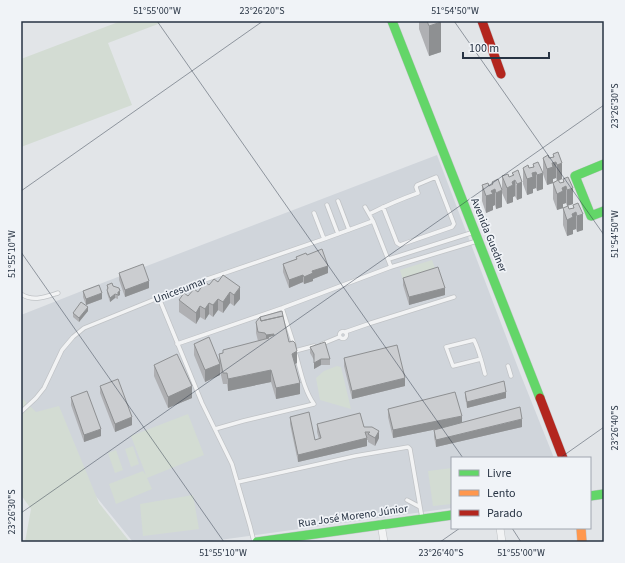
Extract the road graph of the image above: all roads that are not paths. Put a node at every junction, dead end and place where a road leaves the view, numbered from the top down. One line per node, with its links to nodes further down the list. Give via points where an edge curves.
1 (392, 21): 15 (street, Avenida Guedner)
2 (482, 21): 3 (street)
3 (501, 74)
4 (604, 164): 9 (street, via 575,176 591,216)
5 (338, 201): 13 (lane)
6 (327, 205): 14 (lane)
7 (365, 207): 11 (lane)
8 (383, 208): 8 (lane, via 396,243 400,245 452,227 454,224 436,178 417,185 418,193); 11 (lane)
9 (604, 211)
10 (314, 213): 16 (lane)
11 (369, 214): 12 (lane)
12 (373, 221): 13 (lane, Unicesumar); 19 (lane)
13 (349, 230): 14 (lane, Unicesumar)
14 (338, 234): 16 (lane, Unicesumar)
15 (476, 236): 17 (lane); 18 (lane); 34 (street, Avenida Guedner)
16 (324, 239): 24 (lane, Unicesumar)
17 (442, 243): 18 (lane); 19 (lane)
18 (444, 251): 20 (lane)
19 (389, 259): 20 (lane)
20 (392, 267): 25 (lane)
21 (58, 293): 22 (lane, via 42,298)
22 (21, 294)
23 (454, 297): 27 (lane, via 371,322 345,332 345,338 339,337)
24 (159, 298): 26 (lane); 32 (lane, Unicesumar, via 96,322 73,337 62,350 44,388)
25 (282, 308): 26 (lane); 27 (lane)
26 (177, 344): 33 (lane)
27 (295, 351): 33 (lane, via 302,377 314,404)
28 (481, 359): 28 (lane, via 474,340 446,347 453,366); 30 (lane)
29 (508, 366): 31 (lane)
30 (485, 374)
31 (511, 376)
32 (23, 410)
33 (215, 429): 35 (lane)
34 (563, 457)
35 (238, 482): 39 (lane, via 405,446 410,449); 45 (lane)
36 (604, 494): 37 (street)
37 (591, 496)
38 (407, 500): 39 (lane)
39 (420, 506): 41 (lane)
40 (451, 515): 41 (street, Rua José Moreno Júnior)
41 (422, 519): 42 (street, Rua José Moreno Júnior)
42 (381, 524): 46 (street, Rua José Moreno Júnior); 47 (street)
43 (500, 529): 48 (street)
44 (581, 529): 49 (street)
45 (254, 542)
46 (263, 542)
47 (384, 542)
48 (502, 542)
49 (582, 542)

